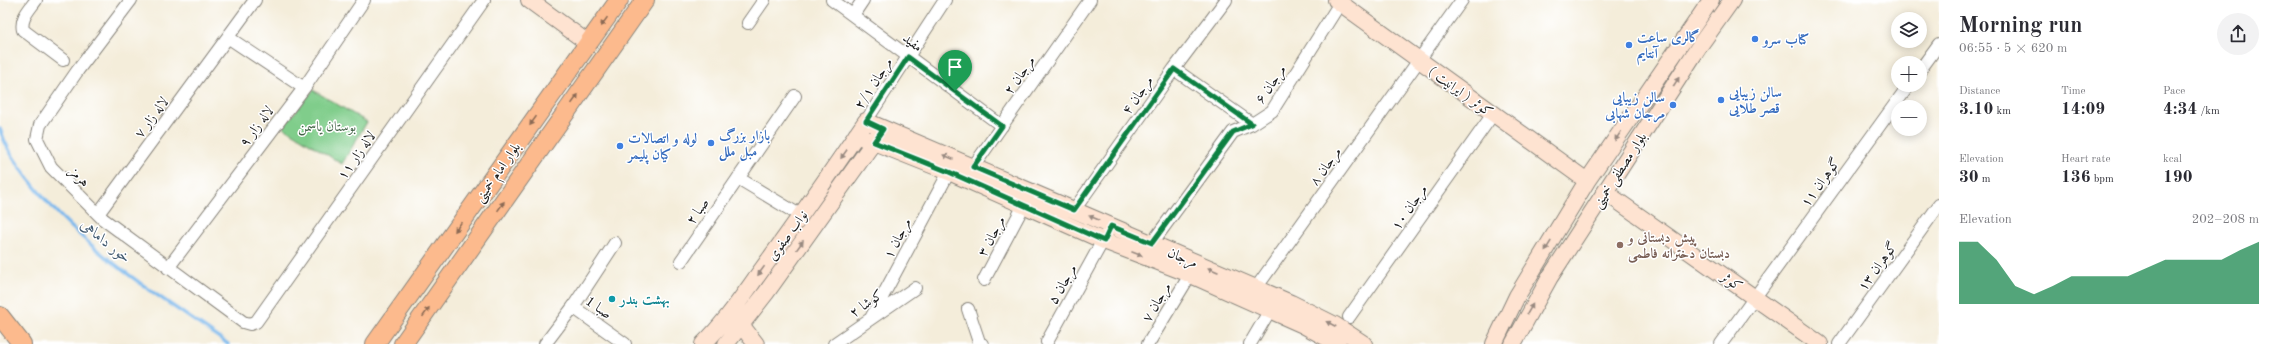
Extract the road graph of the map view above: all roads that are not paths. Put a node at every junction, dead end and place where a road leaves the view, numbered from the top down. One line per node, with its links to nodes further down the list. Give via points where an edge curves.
1 (36, 0): 25 (street, via 24,18 23,30)
2 (131, 0): 47 (street, هرمز, via 40,125 37,139 51,167)
3 (255, 0): 21 (street, لاله زار ۷)
4 (364, 0): 29 (street, لاله زار ۹)
5 (484, 0): 67 (street, لاله زار ۱۱, via 256,322)
6 (529, 0): 22 (street)
7 (619, 0): 22 (main road, بلوار امام خمینی, one-way to 22)
8 (645, 0): 74 (main road, بلوار امام خمینی, one-way to 8)
9 (764, 0): 20 (street)
10 (832, 0): 19 (street, مفید)
11 (863, 0): 19 (street)
12 (945, 0): 24 (street, مرجان ۲/۱)
13 (1090, 0): 35 (street, مرجان ۲)
14 (1226, 0): 28 (street, مرجان ۴)
15 (1462, 0): 26 (street, مرجان ۸)
16 (1711, 0): 42 (street, بلوار مصطفی خمینی, one-way to 42)
17 (1732, 0): 43 (street, بلوار مصطفی خمینی, one-way to 17)
18 (1338, 2): 26 (street, کوثر ( ایرانیت )); 34 (street, مرجان ۶, via 1272,112)
19 (853, 14): 24 (street, مفید)
20 (748, 23)
21 (229, 38): 29 (street); 47 (street, لاله زار ۷)
22 (588, 44): 73 (main road, بلوار امام خمینی, one-way to 73)
23 (1939, 44): 27 (street)
24 (908, 57): 33 (street, مرجان ۲/۱); 35 (street, مفید)
25 (63, 60)
26 (1419, 60): 32 (street, کوثر ( ایرانیت )); 58 (street, مرجان ۸)
27 (1927, 60)
28 (1174, 69): 34 (street); 46 (street, مرجان ۴)
29 (304, 88): 54 (street, لاله زار ۹)
30 (1904, 92): 59 (street, گوهران ۱۱)
31 (795, 96): 41 (street, صبا ۲)
32 (1493, 114): 42 (street, کوثر ( ایرانیت )); 65 (street, مرجان ۱۰)
33 (866, 121): 36 (street, مرجان); 37 (street, نواب صفوی)
34 (1252, 124): 52 (street, مرجان ۶, via 1233,132)
35 (1002, 126): 39 (street, مرجان ۲)
36 (883, 129): 38 (street, نواب صفوی); 39 (street, مرجان, one-way to 36)
37 (856, 135): 38 (street, مرجان); 48 (street, نواب صفوی, one-way to 48)
38 (874, 142): 40 (street, مرجان); 68 (street, نواب صفوی, one-way to 38)
39 (973, 167): 46 (street, مرجان)
40 (949, 172): 44 (street, مرجان); 66 (street, مرجان ۱)
41 (738, 178): 48 (street); 53 (street, صبا ۲)
42 (1588, 181): 84 (street, بلوار مصطفی خمینی, one-way to 84, via 1517,296)
43 (1604, 192): 59 (street, کوثر); 85 (street, بلوار مصطفی خمینی, one-way to 43, via 1532,306)
44 (1024, 205): 50 (street, مرجان); 56 (street, مرجان ۳)
45 (1939, 205): 88 (street, گوهران ۱۳)
46 (1074, 210): 49 (street, مرجان, one-way to 46)
47 (98, 214): 54 (street, هرمز)
48 (801, 216): 63 (street, نواب صفوی, one-way to 63)
49 (1111, 226): 50 (street, مرجان ۵); 52 (street, مرجان)
50 (1104, 241): 55 (street, مرجان, one-way to 55); 69 (street, مرجان ۵)
51 (615, 243): 60 (street)
52 (1152, 243): 58 (street, مرجان, one-way to 52)
53 (681, 261)
54 (168, 268): 67 (street, هرمز, via 243,322)
55 (1190, 275): 62 (street, مرجان); 81 (street, مرجان ۷)
56 (984, 280)
57 (915, 288): 66 (street, کوشا ۲)
58 (1256, 288): 71 (street, مرجان, one-way to 58, via 1335,325)
59 (1754, 297): 86 (street, گوهران ۱۱); 87 (street, کوثر)
60 (573, 307): 75 (street, صبا 1); 76 (street, صبا 1)
61 (968, 309): 70 (street)
62 (1270, 310): 82 (street); 83 (street, مرجان)
63 (731, 312): 68 (street); 77 (street, نواب صفوی)
64 (0, 316): 72 (main road)
65 (1349, 317)
66 (871, 318): 80 (street, کوشا ۲)
67 (250, 324)
68 (741, 325): 78 (street, نواب صفوی); 79 (street)
69 (1046, 342)
70 (979, 343)
71 (1361, 343)
72 (22, 344)
73 (375, 344)
74 (404, 344)
75 (545, 344)
76 (626, 344)
77 (703, 344)
78 (726, 344)
79 (756, 344)
80 (834, 344)
81 (1148, 344)
82 (1250, 344)
83 (1338, 344)
84 (1494, 344)
85 (1512, 344)
86 (1721, 344)
87 (1820, 344)
88 (1839, 344)

